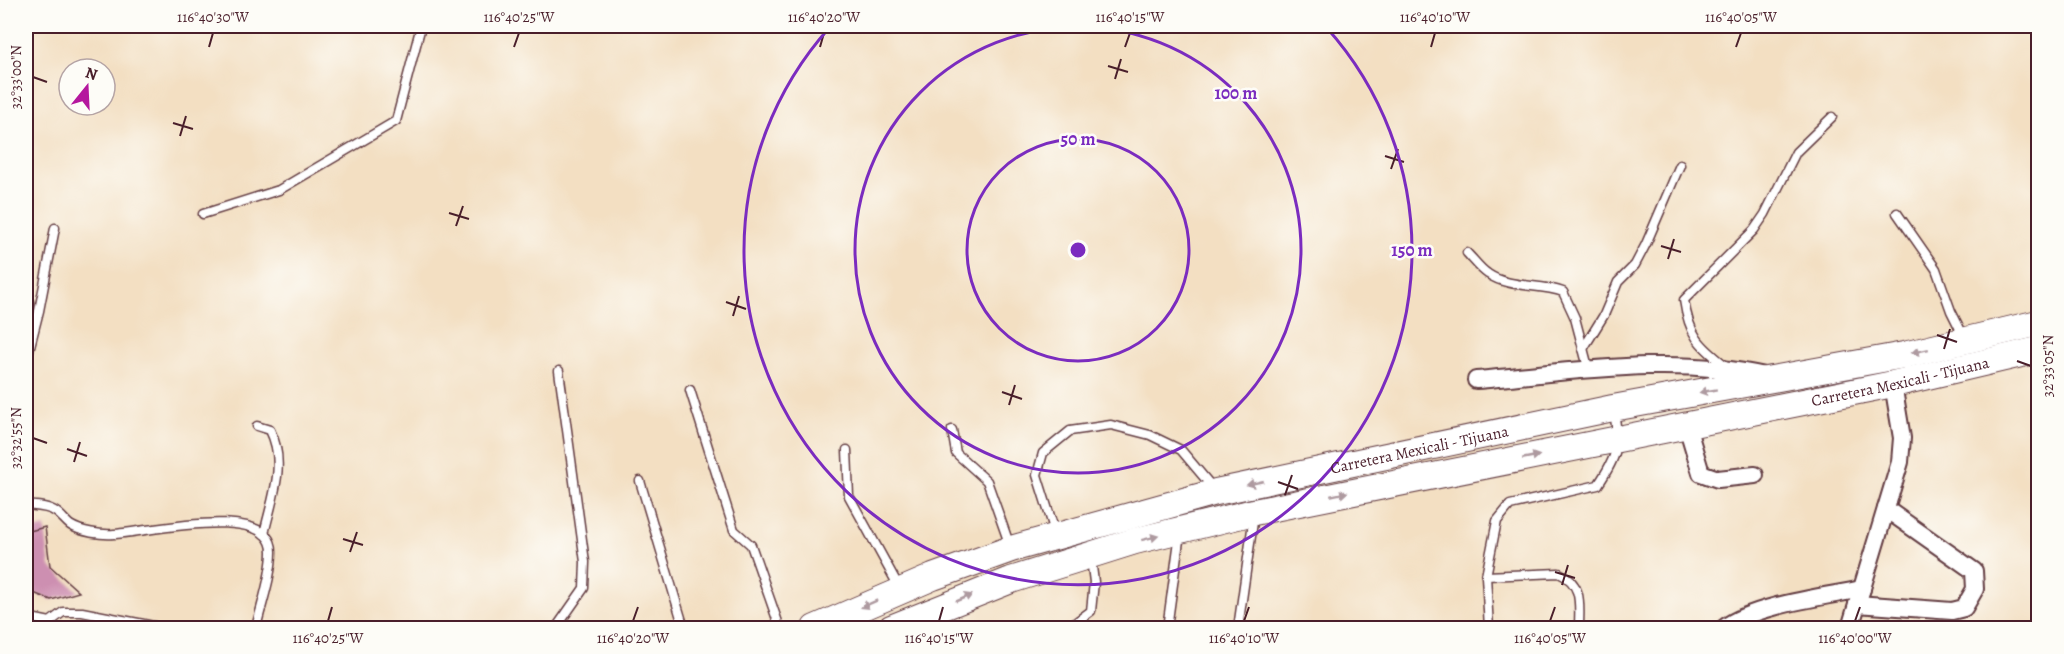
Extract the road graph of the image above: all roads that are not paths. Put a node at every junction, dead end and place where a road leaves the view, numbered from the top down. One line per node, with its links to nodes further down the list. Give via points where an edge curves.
1 (421, 26): 5 (lane, via 396,121 279,190)
2 (1832, 117): 13 (lane, via 1796,152 1754,230 1684,300 1687,326 1708,352)
3 (1680, 165): 10 (lane, via 1635,265 1618,282)
4 (1897, 213): 9 (lane, via 1936,269)
5 (203, 214)
6 (55, 228): 12 (lane)
7 (1467, 253): 10 (lane, via 1488,274 1514,284 1563,292)
8 (2038, 323): 9 (main road, Carretera Mexicali - Tijuana)
9 (1966, 341): 16 (main road, Carretera Mexicali - Tijuana, one-way to 16)
10 (1583, 349): 15 (lane)
11 (2038, 350): 18 (main road, Carretera Mexicali - Tijuana)
12 (26, 362)
13 (1729, 368): 15 (street); 16 (street)
14 (559, 371): 44 (lane, via 585,562 584,588)
15 (1589, 371): 17 (street)
16 (1775, 379): 20 (main road, Carretera Mexicali - Tijuana, one-way to 20)
17 (1476, 380)
18 (1893, 384): 22 (main road, Carretera Mexicali - Tijuana); 30 (street, via 1902,438 1900,462)
19 (690, 390): 46 (lane, via 734,530 751,545)
20 (1613, 408): 24 (lane); 28 (main road, Carretera Mexicali - Tijuana, one-way to 28)
21 (257, 426): 33 (lane, via 270,430 278,446 280,465)
22 (1687, 426): 24 (main road, Carretera Mexicali - Tijuana); 26 (street, via 1701,473 1718,479)
23 (952, 430): 35 (lane, via 956,453 987,481)
24 (1619, 440): 31 (main road, Carretera Mexicali - Tijuana, one-way to 24); 37 (lane, via 1598,485 1510,504 1497,521)
25 (847, 450): 38 (lane, via 849,496)
26 (1755, 475)
27 (640, 481): 45 (lane)
28 (1216, 492): 34 (main road, Carretera Mexicali - Tijuana); 34 (lane, via 1181,450 1150,435 1111,425 1070,431 1043,453 1037,475)
29 (26, 505): 33 (lane, via 56,511 70,525 88,531 113,534 205,523 235,525)
30 (1887, 509): 39 (street); 39 (street, via 1974,571 1975,589 1964,608 1952,610)
31 (1254, 512): 32 (main road, Carretera Mexicali - Tijuana); 51 (lane)
32 (1181, 530): 36 (main road, Carretera Mexicali - Tijuana, one-way to 32); 50 (lane)
33 (264, 534): 43 (lane, via 270,540 272,552)
34 (1056, 536): 35 (main road, Carretera Mexicali - Tijuana)
35 (1011, 549): 38 (main road, Carretera Mexicali - Tijuana)
36 (1091, 555): 48 (main road, Carretera Mexicali - Tijuana, one-way to 36, via 982,590); 49 (lane, via 1091,611)
37 (1486, 576): 52 (lane); 53 (lane, via 1559,573 1570,578 1580,594)
38 (901, 590): 47 (main road, Carretera Mexicali - Tijuana, one-way to 47)
39 (1860, 596): 54 (street, via 1754,613); 55 (street)
40 (26, 617): 41 (lane)
41 (50, 625): 42 (lane, via 63,612 81,612)
42 (164, 628)
43 (256, 628)
44 (556, 628)
45 (684, 628)
46 (780, 628)
47 (815, 628)
48 (891, 628)
49 (1068, 628)
50 (1167, 628)
51 (1238, 628)
52 (1489, 628)
53 (1579, 628)
54 (1724, 628)
55 (1850, 628)

